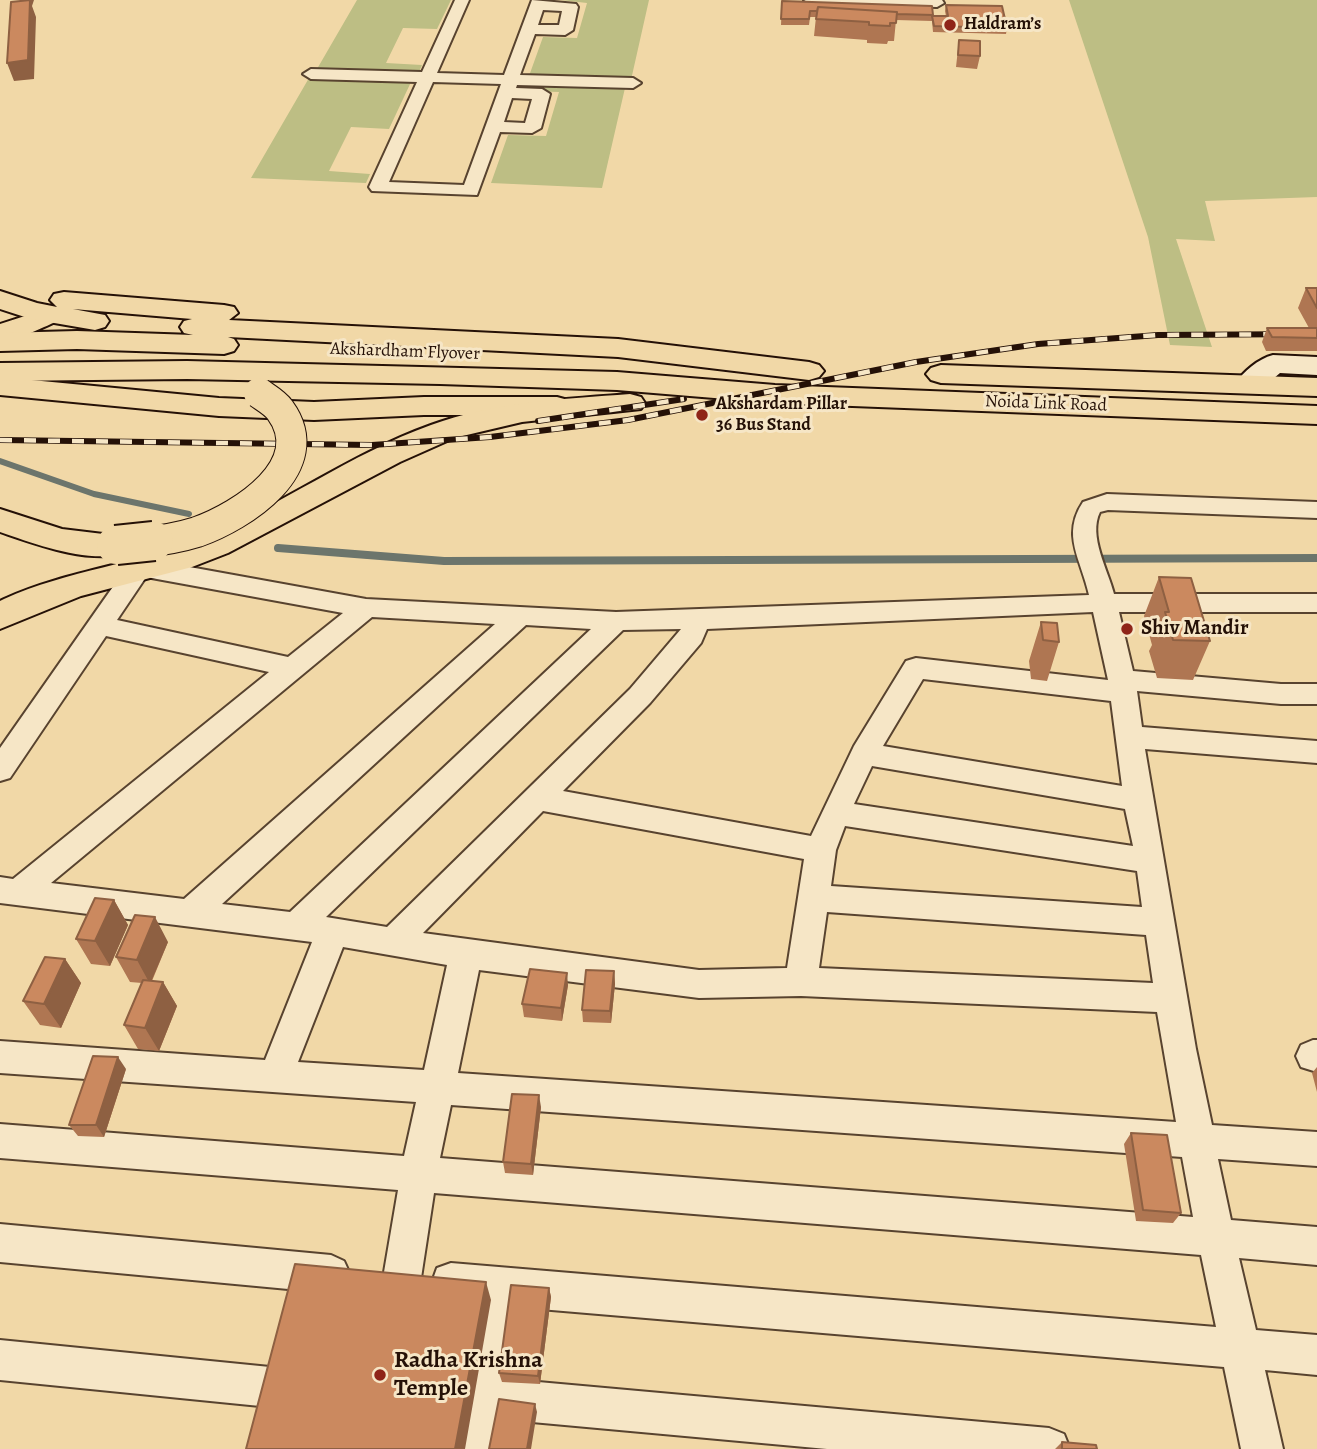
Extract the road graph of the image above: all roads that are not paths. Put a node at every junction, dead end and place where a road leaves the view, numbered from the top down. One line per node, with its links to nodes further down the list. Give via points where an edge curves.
1 (462, 0): 7 (street)
2 (811, 0): 4 (street)
3 (538, 2): 5 (street); 5 (street, via 571,7 565,30)
4 (937, 3)
5 (529, 29): 9 (street)
6 (312, 74): 7 (street)
7 (427, 77): 9 (street); 10 (street, via 378,187 471,191)
8 (633, 83): 9 (street)
9 (507, 86): 10 (street); 10 (street, via 542,94 532,128)
10 (494, 127)
11 (0, 289): 16 (main road, via 38,298 232,314 644,332)
12 (0, 299): 13 (main road)
13 (53, 315): 14 (main road); 16 (main road, via 88,321)
14 (0, 336)
15 (0, 342): 19 (main road, Akshardham Flyover, via 78,340)
16 (686, 355): 20 (main road)
17 (1317, 366): 22 (street, via 1273,364)
18 (187, 370): 19 (main road, Akshardham Flyover); 21 (main road, Akshardham Flyover); 29 (main road, bridge, via 259,393 279,408 290,428 292,450 282,473 262,496 197,532 157,542 116,545 59,540)
19 (622, 371): 20 (main road, Akshardham Flyover); 25 (main road, Akshardham Flyover)
20 (809, 371): 22 (main road, Noida Link Road)
21 (0, 372)
22 (1250, 384): 24 (main road, Noida Link Road)
23 (0, 386): 26 (main road, via 219,407 314,411)
24 (1317, 387)
25 (775, 394): 26 (main road); 27 (main road, Noida Link Road)
26 (591, 406): 30 (main road, via 469,422 419,440 234,536 184,558)
27 (1317, 415)
28 (1317, 510): 31 (street, via 1107,502 1091,507 1084,520 1084,536)
29 (0, 520)
30 (140, 568): 33 (street); 35 (main road, via 45,596); 38 (street)
31 (1101, 591): 32 (street); 36 (street); 40 (street)
32 (1317, 603)
33 (366, 608): 34 (street); 39 (street)
34 (521, 615): 37 (street); 53 (street)
35 (0, 616)
36 (696, 620): 37 (street); 46 (street, via 692,636 640,696)
37 (616, 621): 55 (street)
38 (103, 626): 39 (street); 45 (street)
39 (295, 668): 51 (street)
40 (1123, 686): 41 (street); 42 (street); 44 (street, via 916,668)
41 (1317, 694)
42 (1129, 737): 43 (street); 47 (street)
43 (1317, 752)
44 (864, 754): 47 (street); 48 (street)
45 (0, 770)
46 (537, 798): 49 (street); 57 (street)
47 (1138, 800): 50 (street)
48 (835, 813): 49 (street); 50 (street)
49 (821, 850): 52 (street)
50 (1151, 861): 54 (street)
51 (10, 890): 53 (street)
52 (814, 898): 54 (street); 59 (street)
53 (188, 915): 55 (street)
54 (1158, 922): 60 (street)
55 (296, 926): 56 (street)
56 (333, 931): 57 (street); 62 (street)
57 (394, 941): 58 (street)
58 (466, 954): 59 (street, via 699,984); 63 (street)
59 (801, 982): 60 (street)
60 (1171, 998): 65 (street)
61 (0, 1057): 62 (street)
62 (275, 1076): 63 (street)
63 (438, 1086): 65 (street); 67 (street)
64 (0, 1141): 67 (street)
65 (1196, 1141): 66 (street); 68 (street)
66 (1317, 1149)
67 (418, 1176): 68 (street); 72 (street)
68 (1216, 1238): 70 (street); 75 (street)
69 (0, 1243): 71 (street)
70 (1317, 1246)
71 (301, 1273): 72 (street); 74 (street)
72 (402, 1278): 73 (street)
73 (500, 1287): 75 (street); 80 (street)
74 (290, 1311)
75 (1241, 1348): 77 (street); 84 (street)
76 (281, 1349): 79 (street)
77 (1317, 1355)
78 (0, 1360): 79 (street)
79 (270, 1387): 81 (street)
80 (483, 1397): 82 (street); 83 (street)
81 (260, 1424)
82 (474, 1449)
83 (1049, 1449)
84 (1262, 1449)

